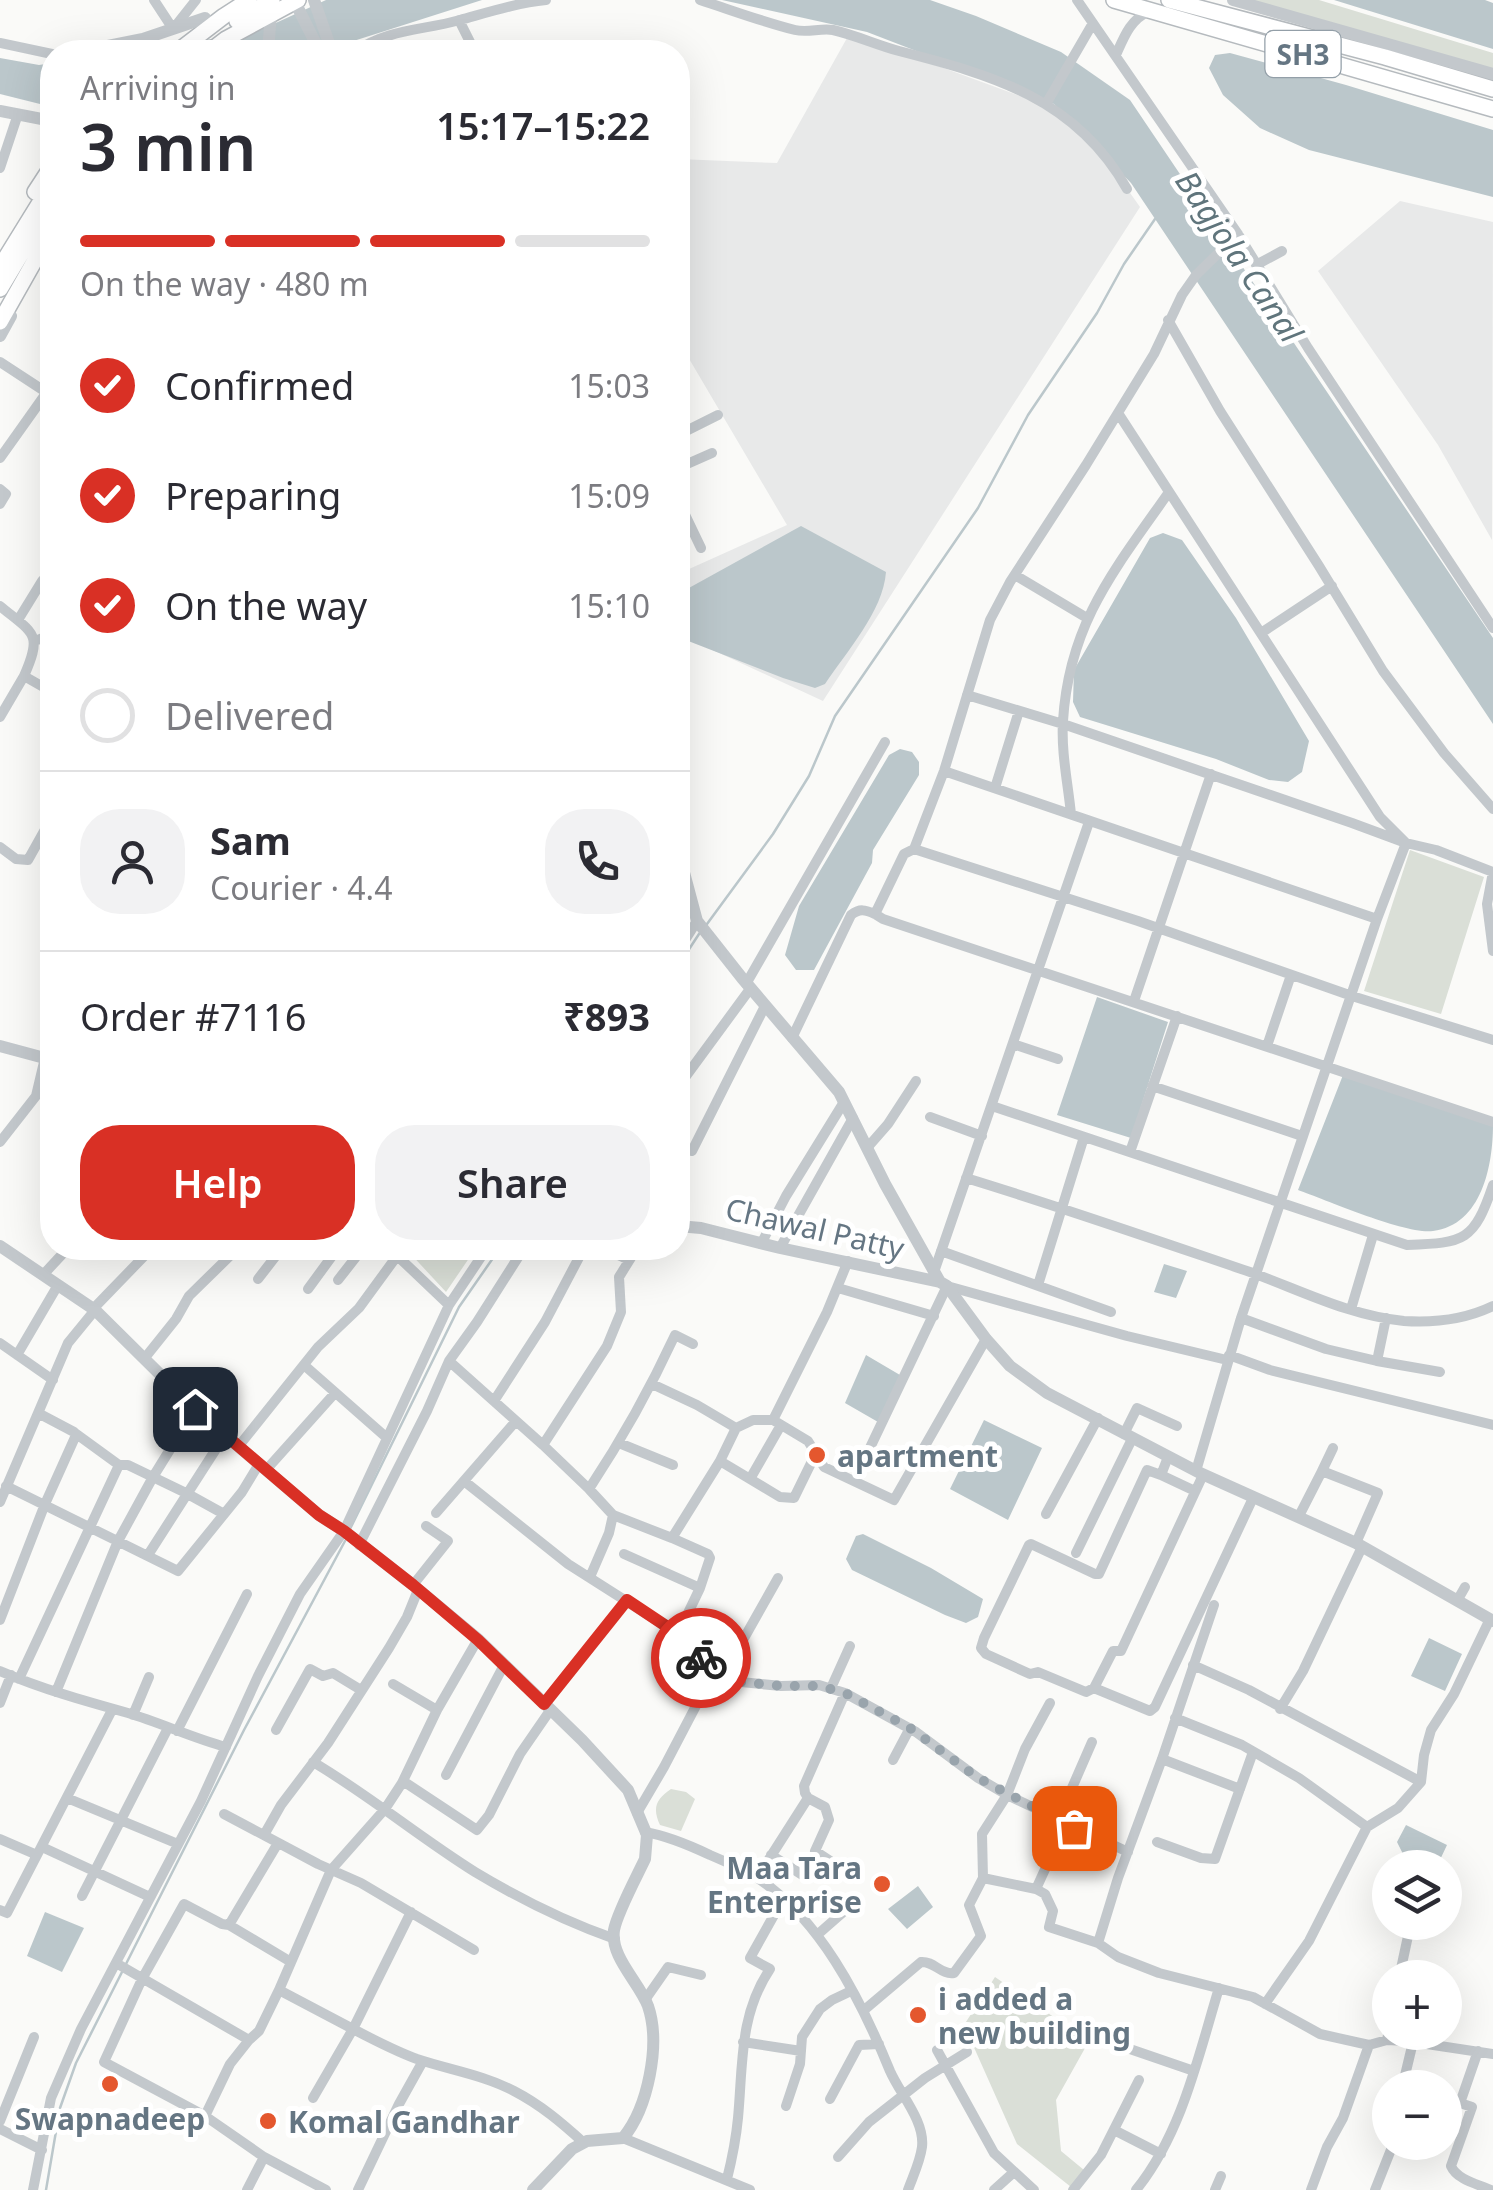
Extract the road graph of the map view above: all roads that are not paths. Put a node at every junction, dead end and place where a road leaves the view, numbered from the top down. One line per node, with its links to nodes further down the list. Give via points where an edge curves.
1 (154, 0): 18 (street)
2 (196, 0): 18 (street)
3 (230, 0): 15 (main road)
4 (249, 0): 21 (main road)
5 (314, 0): 26 (street)
6 (546, 0): 16 (street)
7 (700, 0): 34 (street, via 794,30 834,30 990,76)
8 (1078, 0): 17 (street)
9 (1114, 0): 13 (main road, SH3)
10 (1169, 0): 33 (main road, SH3)
11 (1233, 0): 32 (street)
12 (297, 1): 14 (main road); 25 (street)
13 (1149, 11): 31 (street, via 1128,28); 35 (main road, SH3)
14 (271, 14): 22 (main road, via 229,26); 23 (main road); 24 (street)
15 (204, 18): 18 (street); 20 (main road)
16 (459, 20): 27 (street); 28 (street)
17 (1093, 22): 31 (street); 34 (street)
18 (173, 29): 19 (street)
19 (138, 40)
20 (179, 40)
21 (193, 40)
22 (211, 40)
23 (223, 40)
24 (269, 40)
25 (315, 40)
26 (328, 40)
27 (377, 40)
28 (468, 40)
29 (0, 43): 30 (street)
30 (40, 51)
31 (1116, 54): 44 (street)
32 (1493, 74)
33 (1493, 89)
34 (1046, 104): 41 (street, via 1097,146)
35 (1493, 109)
36 (0, 111): 37 (street)
37 (18, 114): 38 (street); 39 (street)
38 (40, 118)
39 (0, 168)
40 (40, 183): 45 (main road)
41 (1127, 189)
42 (40, 202): 50 (main road)
43 (40, 224): 51 (main road)
44 (1235, 237): 49 (street); 52 (street, via 1196,275)
45 (0, 245)
46 (40, 251): 53 (main road)
47 (1282, 251): 49 (street)
48 (40, 265): 54 (street)
49 (1256, 265): 75 (street)
50 (0, 266)
51 (0, 289)
52 (1168, 320): 58 (street); 70 (street)
53 (0, 322)
54 (0, 336)
55 (0, 362): 56 (street)
56 (40, 388)
57 (40, 407): 62 (street)
58 (1118, 413): 65 (street); 69 (street)
59 (718, 414): 60 (street)
60 (690, 429)
61 (712, 453): 63 (street)
62 (0, 458)
63 (690, 463)
64 (0, 488): 66 (street, via 6,494)
65 (1169, 492): 73 (street); 76 (street)
66 (0, 504)
67 (690, 525): 68 (street)
68 (701, 548)
69 (1014, 575): 73 (street); 81 (street, via 990,620)
70 (1332, 586): 76 (street); 89 (street, via 1382,671)
71 (40, 591): 74 (street)
72 (0, 606): 74 (street)
73 (1088, 618): 84 (street, via 1069,669)
74 (18, 620): 78 (street)
75 (1493, 628)
76 (1261, 633): 93 (street, via 1380,816)
77 (40, 639): 78 (street)
78 (35, 641): 79 (street)
79 (24, 676): 80 (street); 83 (street)
80 (40, 685)
81 (967, 695): 82 (street); 86 (street)
82 (1019, 711): 84 (street); 88 (street)
83 (0, 717)
84 (1063, 724): 87 (street); 90 (street)
85 (885, 742): 110 (street)
86 (944, 771): 88 (street); 97 (street)
87 (1210, 774): 93 (street); 98 (street)
88 (995, 788): 90 (street)
89 (1493, 808)
90 (1071, 814): 91 (street)
91 (1089, 822): 98 (street); 101 (street)
92 (40, 841): 95 (street)
93 (1406, 844): 99 (street); 103 (street)
94 (0, 846): 95 (street, via 22,861)
95 (37, 847): 96 (street)
96 (40, 848)
97 (914, 849): 101 (street); 102 (street, via 904,854)
98 (1184, 853): 103 (street); 105 (street)
99 (1493, 872): 107 (street, via 1487,904)
100 (690, 895): 104 (street)
101 (1064, 898): 105 (street); 108 (street)
102 (875, 914): 108 (street); 115 (street, via 857,910 850,916)
103 (1377, 920): 111 (street)
104 (697, 921): 106 (street); 110 (street)
105 (1159, 928): 109 (street); 112 (street)
106 (690, 932)
107 (1493, 951)
108 (1037, 970): 112 (street); 117 (street)
109 (1291, 975): 111 (street); 119 (street)
110 (748, 986): 113 (street); 123 (street)
111 (1352, 996): 116 (street); 122 (street)
112 (1134, 1001): 114 (street)
113 (765, 1006): 115 (street); 137 (street)
114 (1177, 1016): 119 (street); 126 (street)
115 (792, 1038): 127 (street)
116 (1493, 1040)
117 (1013, 1044): 121 (street); 128 (street)
118 (0, 1046): 120 (street)
119 (1266, 1046): 122 (street)
120 (40, 1055)
121 (1058, 1059)
122 (1328, 1066): 131 (street); 133 (street)
123 (690, 1070)
124 (916, 1081): 136 (street)
125 (40, 1085): 135 (street)
126 (1152, 1086): 133 (street); 138 (street)
127 (844, 1102): 130 (street); 146 (street)
128 (992, 1106): 132 (street); 134 (street)
129 (930, 1117): 132 (street)
130 (853, 1118): 136 (street); 148 (street)
131 (1493, 1122)
132 (982, 1136): 139 (street)
133 (1302, 1136): 142 (street)
134 (1084, 1137): 138 (street); 143 (street)
135 (0, 1142)
136 (868, 1148): 165 (street)
137 (692, 1151)
138 (1130, 1152): 142 (street)
139 (966, 1178): 143 (street); 149 (street)
140 (1493, 1186): 141 (street)
141 (1491, 1200): 145 (street, via 1464,1237 1407,1245)
142 (1280, 1203): 145 (street); 164 (street)
143 (1062, 1208): 164 (street); 169 (street)
144 (690, 1227): 146 (street, Chawal Patty)
145 (1373, 1235): 174 (street)
146 (760, 1244): 148 (street, Chawal Patty)
147 (0, 1246): 163 (street)
148 (780, 1248): 162 (street, Chawal Patty)
149 (941, 1251): 165 (street); 169 (street)
150 (56, 1260): 163 (street)
151 (141, 1260): 175 (street)
152 (226, 1260): 185 (street, via 189,1296)
153 (273, 1260): 166 (street)
154 (329, 1260): 171 (street)
155 (353, 1260): 167 (street)
156 (388, 1260): 188 (street, via 359,1308)
157 (401, 1260): 172 (street)
158 (479, 1260): 172 (street)
159 (516, 1260): 187 (street)
160 (578, 1260): 194 (street)
161 (628, 1260): 208 (street, via 619,1277 622,1312)
162 (848, 1262): 165 (street, Chawal Patty); 170 (street)
163 (42, 1274): 168 (street)
164 (1256, 1274): 174 (street); 178 (street)
165 (941, 1279): 177 (street); 180 (street); 184 (street)
166 (258, 1280)
167 (338, 1280)
168 (58, 1285): 175 (street); 183 (street)
169 (1038, 1285): 176 (street)
170 (838, 1288): 177 (street); 199 (street)
171 (308, 1289)
172 (448, 1305): 206 (street)
173 (1493, 1306): 179 (street, via 1436,1322)
174 (1350, 1309): 179 (street)
175 (94, 1310): 185 (street); 190 (street, via 68,1343)
176 (1111, 1312)
177 (934, 1316): 212 (street)
178 (1241, 1318): 184 (street); 186 (street)
179 (1386, 1318): 186 (street)
180 (986, 1340): 197 (street, via 1047,1393); 211 (street, via 894,1500 824,1467)
181 (0, 1343): 183 (street)
182 (694, 1344): 191 (street, via 675,1335)
183 (17, 1355): 190 (street)
184 (1228, 1358): 200 (street); 219 (street)
185 (144, 1359): 195 (street)
186 (1377, 1361): 189 (street)
187 (449, 1362): 194 (street); 241 (street)
188 (304, 1365): 193 (street); 209 (street)
189 (1440, 1372)
190 (53, 1380): 196 (street)
191 (652, 1384): 202 (street); 207 (street)
192 (221, 1387): 195 (street)
193 (335, 1393): 206 (street); 217 (street)
194 (494, 1402): 198 (street)
195 (198, 1412): 204 (street); 221 (street)
196 (38, 1413): 203 (street); 223 (street)
197 (1098, 1418): 205 (street); 233 (street)
198 (516, 1422): 208 (street); 224 (street)
199 (777, 1422): 202 (street, via 752,1420); 211 (street); 222 (street)
200 (1493, 1425)
201 (1178, 1426): 205 (street, via 1137,1408)
202 (736, 1428): 214 (street)
203 (76, 1433): 215 (street); 230 (street)
204 (224, 1436): 209 (street); 226 (street)
205 (1128, 1436): 213 (street); 244 (street)
206 (387, 1438): 238 (street)
207 (619, 1443): 216 (street); 225 (street)
208 (543, 1445): 225 (street)
209 (238, 1446): 217 (street)
210 (1333, 1448): 218 (street)
211 (816, 1453): 222 (street, via 794,1498)
212 (867, 1454)
213 (1168, 1457): 219 (street); 220 (street)
214 (720, 1460): 222 (street); 239 (street)
215 (119, 1465): 221 (street); 236 (street)
216 (673, 1465)
217 (262, 1467): 232 (street); 238 (street)
218 (1322, 1471): 235 (street); 242 (street, via 1378,1494)
219 (1199, 1473): 227 (street); 228 (street)
220 (1160, 1475): 227 (street); 267 (street, via 1147,1470 1098,1575 1028,1545 982,1644 986,1654 1030,1674 1086,1692)
221 (153, 1477): 226 (street); 240 (street)
222 (750, 1479)
223 (5, 1481): 229 (street); 230 (street)
224 (464, 1481): 231 (street); 246 (street)
225 (590, 1489): 234 (street)
226 (186, 1492): 232 (street); 245 (street)
227 (1195, 1492): 267 (street, via 1121,1651 1113,1651)
228 (1253, 1498): 235 (street); 267 (street, via 1155,1707 1142,1709)
229 (0, 1502)
230 (45, 1504): 236 (street); 255 (street)
231 (436, 1512)
232 (224, 1514): 245 (street, via 178,1571)
233 (1046, 1514)
234 (613, 1516): 239 (street); 246 (street)
235 (1298, 1516): 242 (street)
236 (90, 1526): 240 (street); 262 (street)
237 (426, 1526): 248 (street, via 448,1540)
238 (344, 1531): 241 (street); 283 (street, via 300,1594)
239 (672, 1538): 250 (street, via 710,1555)
240 (118, 1540): 245 (street); 269 (street)
241 (360, 1545): 248 (street)
242 (1359, 1545): 253 (street); 274 (street)
243 (624, 1554): 250 (street)
244 (1076, 1554)
245 (148, 1555)
246 (590, 1577): 252 (street)
247 (778, 1578): 264 (street)
248 (416, 1587): 258 (street); 268 (street, via 407,1617)
249 (1466, 1587): 253 (street)
250 (700, 1588): 257 (street)
251 (247, 1594): 280 (street)
252 (627, 1600): 257 (street); 273 (street)
253 (1458, 1601): 256 (street)
254 (1214, 1605): 261 (street)
255 (0, 1620)
256 (1491, 1620): 290 (street, via 1431,1730)
257 (678, 1634): 264 (street)
258 (478, 1640): 260 (street); 276 (street)
259 (850, 1646): 266 (street)
260 (504, 1665): 273 (street); 288 (street)
261 (1193, 1665): 274 (street); 278 (street)
262 (10, 1675): 269 (street); 271 (street)
263 (149, 1677): 277 (street)
264 (716, 1679): 266 (street); 296 (street)
265 (393, 1684): 276 (street)
266 (832, 1688): 270 (street)
267 (1094, 1688)
268 (360, 1690): 281 (street, via 333,1673 310,1669); 287 (street)
269 (56, 1692): 275 (street)
270 (845, 1693): 279 (street); 294 (street, via 804,1786)
271 (0, 1702)
272 (1050, 1703): 292 (street)
273 (547, 1706): 289 (street, via 477,1830); 296 (street, via 628,1790)
274 (1280, 1709): 290 (street)
275 (112, 1710): 277 (street); 293 (street)
276 (437, 1710): 289 (street)
277 (133, 1715): 280 (street)
278 (1176, 1718): 284 (street); 285 (street)
279 (910, 1728): 286 (street); 292 (street)
280 (173, 1729): 283 (street); 298 (street)
281 (276, 1730)
282 (1092, 1742): 299 (street)
283 (226, 1747): 307 (street)
284 (1253, 1752): 291 (street); 301 (street)
285 (1162, 1759): 291 (street); 309 (street)
286 (892, 1760)
287 (313, 1762): 295 (street); 303 (street)
288 (446, 1776)
289 (403, 1781): 295 (street)
290 (1421, 1782): 301 (street, via 1398,1808)
291 (1240, 1789): 305 (street, via 1214,1860)
292 (1007, 1795): 299 (street); 316 (street, via 982,1834)
293 (67, 1798): 298 (street); 308 (street)
294 (808, 1798): 310 (street); 315 (street, via 825,1807 830,1820 815,1850)
295 (385, 1809): 311 (street); 326 (street, via 552,1916)
296 (637, 1812): 302 (street)
297 (224, 1814): 303 (street)
298 (122, 1820): 307 (street); 312 (street)
299 (1058, 1820): 300 (street)
300 (1070, 1826): 309 (street); 317 (street)
301 (1367, 1826): 337 (street, via 1310,1941)
302 (645, 1832): 314 (street); 326 (street, via 645,1859 613,1931)
303 (264, 1835): 306 (street)
304 (0, 1839): 308 (street)
305 (1157, 1842)
306 (278, 1843): 311 (street); 324 (street)
307 (178, 1844): 319 (street)
308 (40, 1851): 312 (street); 322 (street, via 7,1914)
309 (1128, 1852): 327 (street)
310 (771, 1855): 313 (street, via 804,1876); 314 (street)
311 (330, 1870): 323 (street); 329 (street)
312 (94, 1871): 318 (street); 319 (street)
313 (812, 1871)
314 (756, 1878): 320 (street)
315 (856, 1878)
316 (983, 1878): 317 (street); 338 (street, via 969,1905 980,1936 958,1969 950,1974 921,1962)
317 (1036, 1889): 327 (street, via 1054,1911 1049,1927)
318 (82, 1896)
319 (150, 1897): 330 (street)
320 (783, 1900): 325 (street); 343 (street, via 750,1958 770,1969 752,2002)
321 (849, 1907): 325 (street)
322 (0, 1910)
323 (411, 1912): 328 (street); 339 (street)
324 (229, 1925): 329 (street); 331 (street, via 184,1904)
325 (818, 1935): 335 (street)
326 (615, 1940): 336 (street)
327 (1098, 1943): 333 (street, via 1159,1974)
328 (474, 1950)
329 (292, 1962): 334 (street)
330 (118, 1965): 331 (street); 367 (street, via 50,2098)
331 (137, 1976): 342 (street); 361 (street, via 104,2062)
332 (701, 1976): 336 (street, via 668,1966)
333 (1219, 1988): 337 (street); 355 (street)
334 (279, 1990): 339 (street); 342 (street)
335 (851, 1990): 338 (street); 348 (street, via 820,2009 802,2037)
336 (644, 2000): 365 (street, via 654,2046 643,2100)
337 (1266, 2004): 346 (street, via 1320,2034)
338 (863, 2011): 344 (street)
339 (353, 2029): 353 (street); 358 (street)
340 (1092, 2036): 355 (street)
341 (34, 2038): 362 (street)
342 (249, 2040): 361 (street)
343 (743, 2042): 348 (street); 374 (street)
344 (879, 2044): 357 (street); 359 (street, via 860,2045)
345 (1372, 2044): 346 (street)
346 (1369, 2045): 387 (street)
347 (1462, 2049): 350 (street)
348 (802, 2050): 360 (street)
349 (938, 2050): 354 (street)
350 (1478, 2051): 352 (street); 389 (street, via 1460,2102 1472,2106 1451,2166 1459,2177)
351 (967, 2052): 354 (street)
352 (1493, 2054)
353 (423, 2061): 366 (street, via 512,2090); 378 (street)
354 (947, 2064): 357 (street); 372 (street, via 994,2154)
355 (1194, 2072): 368 (street)
356 (1139, 2080): 364 (street)
357 (902, 2096): 370 (street); 381 (street, via 922,2144)
358 (313, 2098)
359 (830, 2099)
360 (786, 2106)
361 (205, 2116): 369 (street)
362 (0, 2121)
363 (0, 2129): 367 (street)
364 (1114, 2130): 368 (street); 384 (street)
365 (623, 2138): 366 (street); 374 (street)
366 (584, 2143): 379 (street)
367 (42, 2150): 375 (street)
368 (1161, 2154): 385 (street)
369 (264, 2157): 376 (street); 377 (street)
370 (838, 2158)
371 (1387, 2160): 388 (street)
372 (1014, 2172): 382 (street); 383 (street)
373 (1221, 2176): 386 (street)
374 (728, 2179): 380 (street)
375 (33, 2190)
376 (246, 2190)
377 (326, 2190)
378 (358, 2190)
379 (532, 2190)
380 (750, 2190)
381 (908, 2190)
382 (994, 2190)
383 (1034, 2190)
384 (1073, 2190)
385 (1136, 2190)
386 (1215, 2190)
387 (1311, 2190)
388 (1375, 2190)
389 (1491, 2190)

